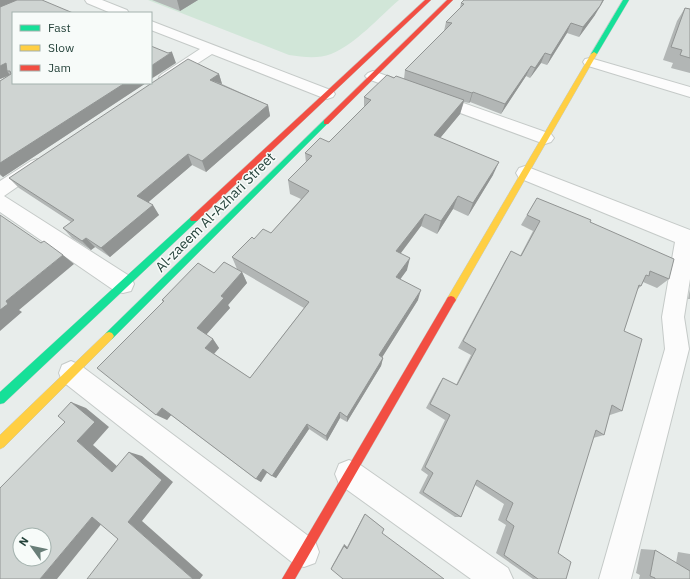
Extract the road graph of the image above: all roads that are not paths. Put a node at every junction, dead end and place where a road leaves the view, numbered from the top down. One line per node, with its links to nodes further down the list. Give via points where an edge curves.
1 (90, 0): 5 (street)
2 (428, 0): 12 (main road, Al-zaeem Al-Azhari Street)
3 (450, 0): 9 (main road, Al-zaeem Al-Azhari Street)
4 (626, 0): 8 (main road)
5 (120, 12)
6 (152, 25): 7 (street)
7 (210, 49): 10 (street); 12 (street)
8 (590, 62): 11 (street); 13 (main road)
9 (373, 76): 13 (street); 20 (main road, Al-zaeem Al-Azhari Street)
10 (157, 84)
11 (690, 92)
12 (327, 94): 19 (main road, Al-zaeem Al-Azhari Street)
13 (545, 138): 15 (main road)
14 (52, 154): 16 (street)
15 (525, 173): 18 (street); 23 (main road)
16 (0, 190)
17 (0, 202): 19 (street)
18 (688, 238): 27 (street, via 673,317 678,349)
19 (123, 284): 21 (main road, Al-zaeem Al-Azhari Street)
20 (71, 373): 22 (main road, Al-zaeem Al-Azhari Street); 24 (street)
21 (0, 399)
22 (0, 443)
23 (350, 474): 24 (main road); 26 (street)
24 (304, 552): 25 (main road)
25 (288, 579)
26 (497, 579)
27 (615, 579)

